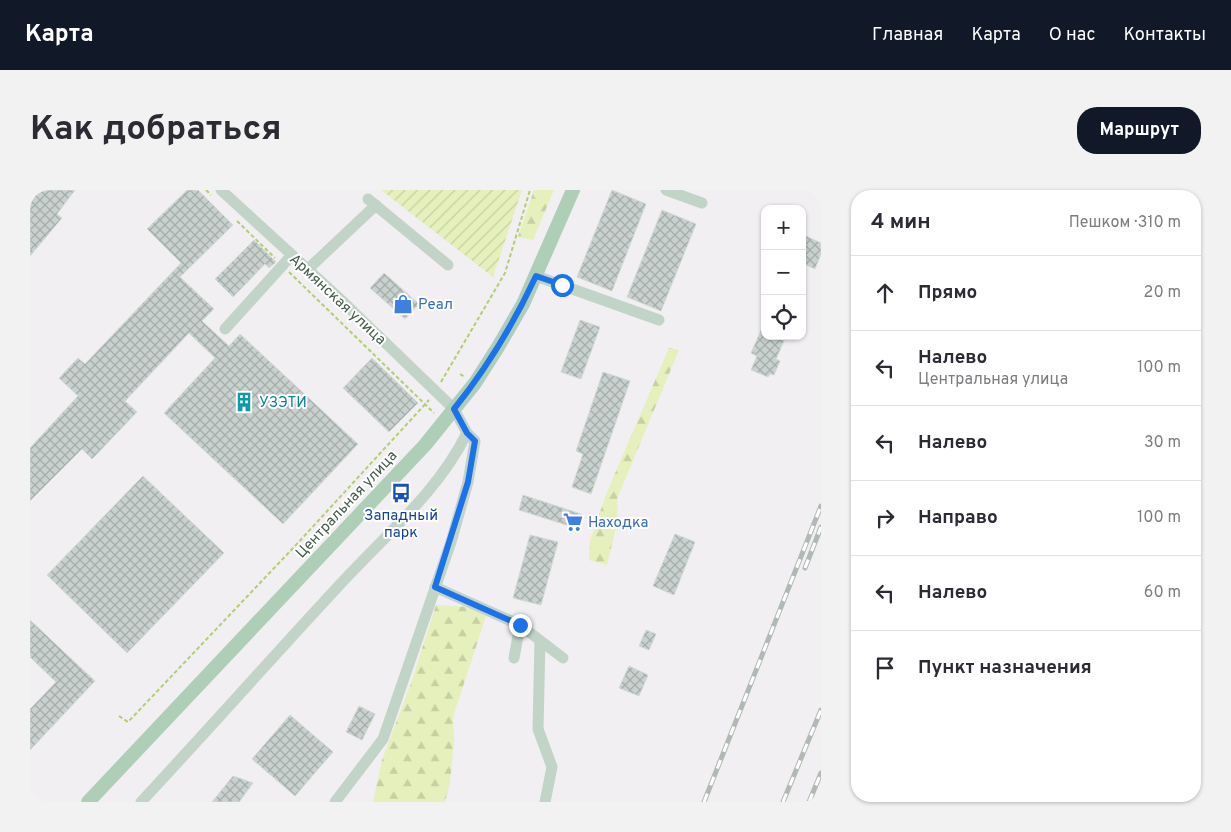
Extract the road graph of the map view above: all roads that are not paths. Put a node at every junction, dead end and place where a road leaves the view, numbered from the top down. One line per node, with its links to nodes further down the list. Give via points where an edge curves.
1 (573, 190): 8 (main road, Центральная улица)
2 (666, 190): 4 (street)
3 (217, 194): 5 (street, Армянская улица)
4 (702, 204)
5 (291, 256): 7 (street, Армянская улица); 10 (street)
6 (448, 265): 7 (street, via 372,202)
7 (307, 270): 11 (street, Армянская улица)
8 (536, 276): 9 (street); 11 (main road, Центральная улица, via 498,347)
9 (659, 320)
10 (225, 329)
11 (454, 409): 12 (street, Армянская улица); 18 (main road, Центральная улица, via 425,445)
12 (467, 433): 13 (street, Армянская улица, via 475,441 468,482); 19 (street, via 455,458 417,505)
13 (435, 587): 14 (street); 20 (street, via 383,739)
14 (520, 625): 15 (street); 16 (street)
15 (540, 641): 17 (street); 21 (street, via 538,730 552,767)
16 (514, 658)
17 (563, 658)
18 (88, 802)
19 (141, 802)
20 (335, 802)
21 (545, 802)

